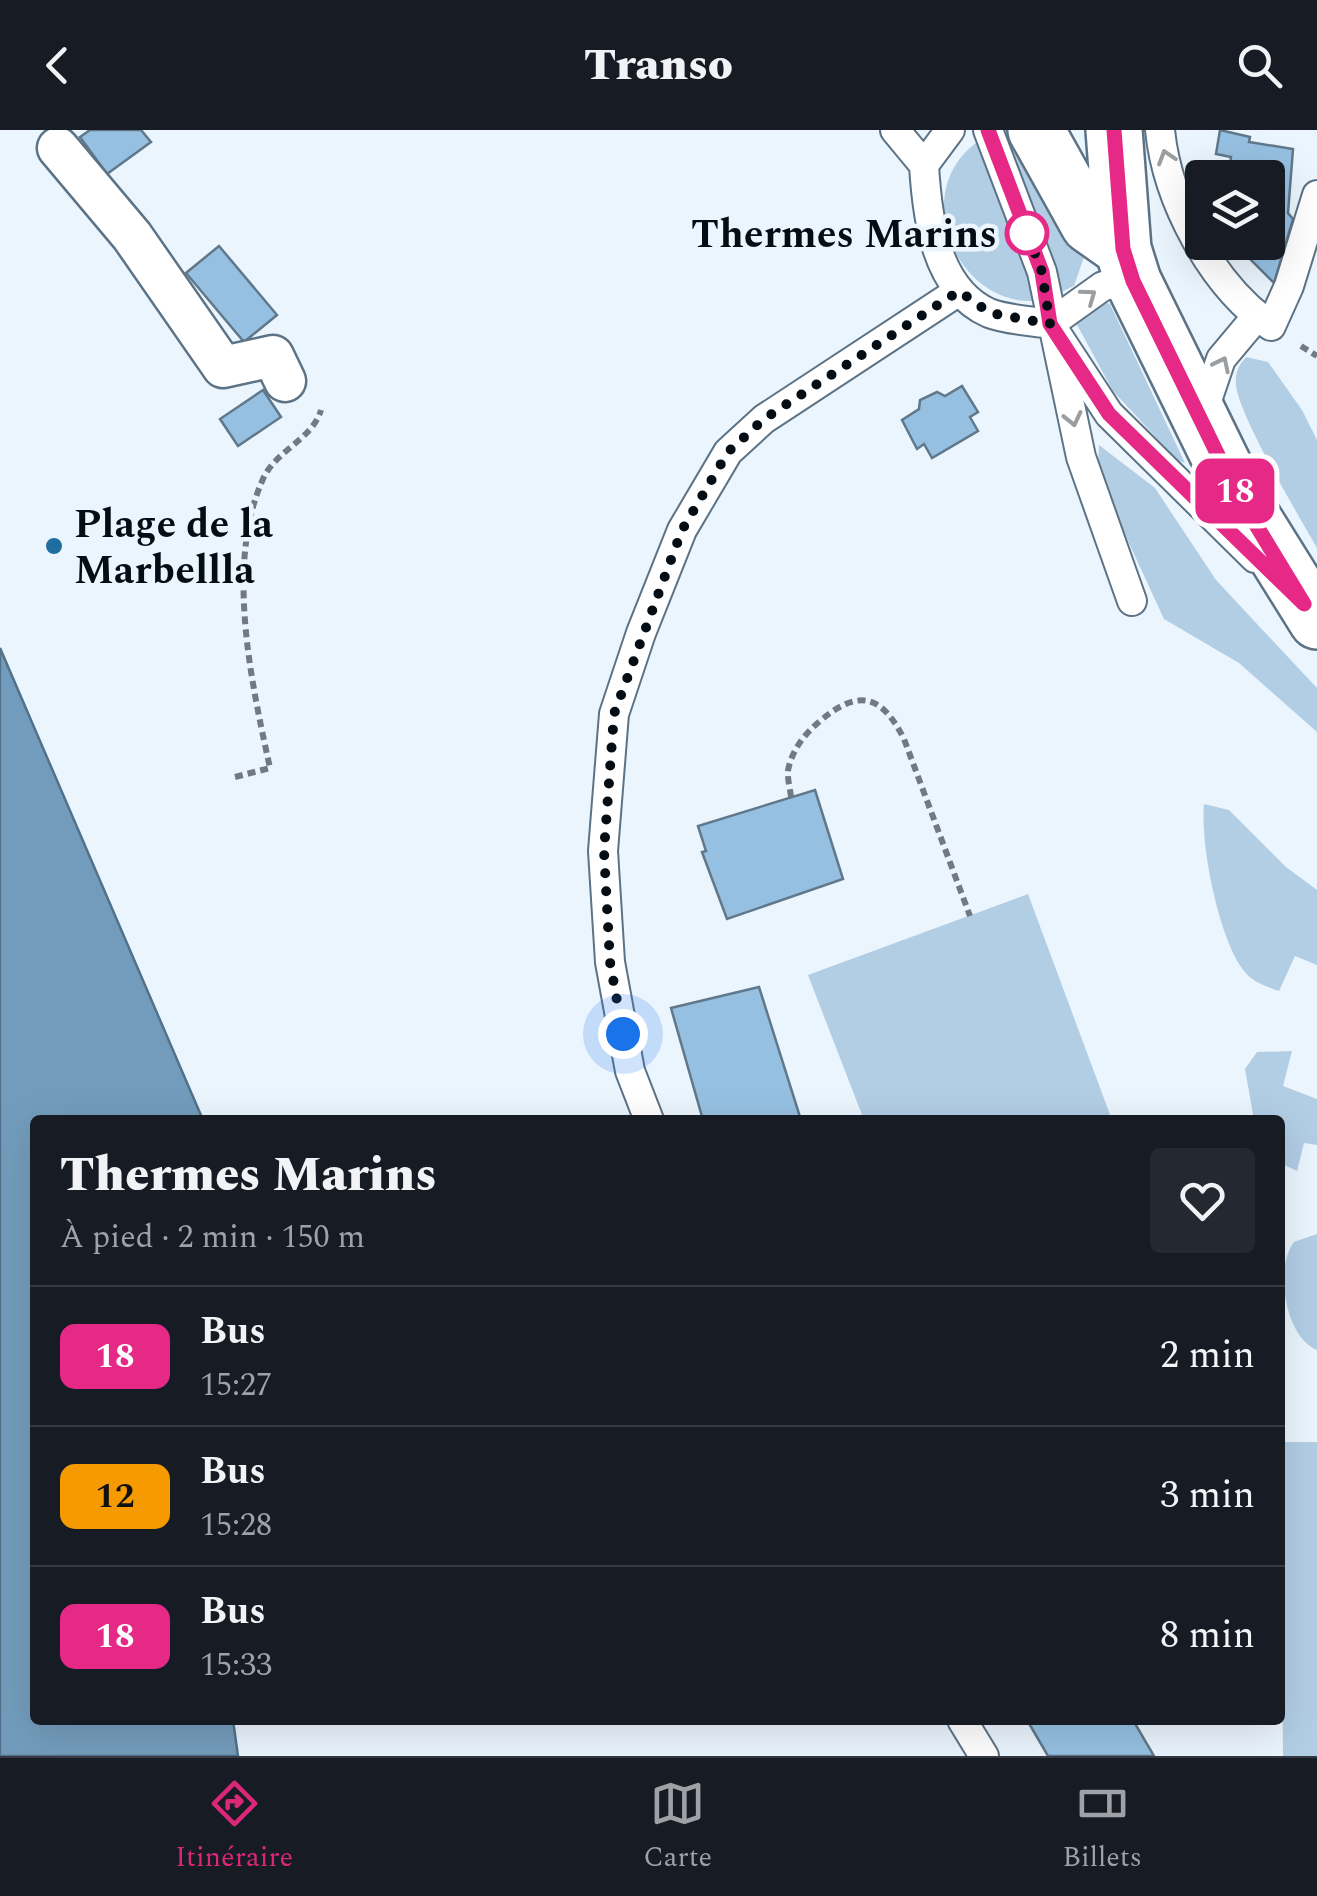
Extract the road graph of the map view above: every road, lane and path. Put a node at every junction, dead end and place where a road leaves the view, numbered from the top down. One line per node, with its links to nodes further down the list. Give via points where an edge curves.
1 (895, 130): 8 (lane)
2 (950, 130): 8 (lane)
3 (988, 130): 13 (lane, via 1042,272)
4 (1036, 130): 10 (main road, via 1089,225)
5 (1113, 130): 10 (main road)
6 (1160, 130): 12 (lane, one-way to 6, via 1214,270 1186,214)
7 (58, 148): 14 (street, via 132,236 223,367 273,356)
8 (924, 165): 11 (lane, via 928,226)
9 (1317, 195): 12 (lane, via 1289,286)
10 (1128, 265): 13 (lane, one-way to 10); 16 (main road)
11 (959, 291): 13 (lane, via 990,313); 22 (lane, via 764,419 728,452 682,530 641,632 614,714 604,851 610,962 630,1071)
12 (1264, 321): 16 (lane, one-way to 12, via 1222,359)
13 (1050, 324): 17 (lane, one-way to 17, via 1081,457); 18 (lane, via 1109,414)
14 (285, 380)
15 (324, 398): 19 (path, via 316,426 264,476 246,530 246,633 270,768)
16 (1201, 419): 18 (main road, via 1236,492)
17 (1132, 601)
18 (1311, 612)
19 (235, 777)
20 (791, 797): 21 (path, via 788,768 803,736 842,703 874,702 892,716 904,740)
21 (970, 916)
22 (647, 1115)
23 (965, 1725): 24 (lane)
24 (984, 1756)

